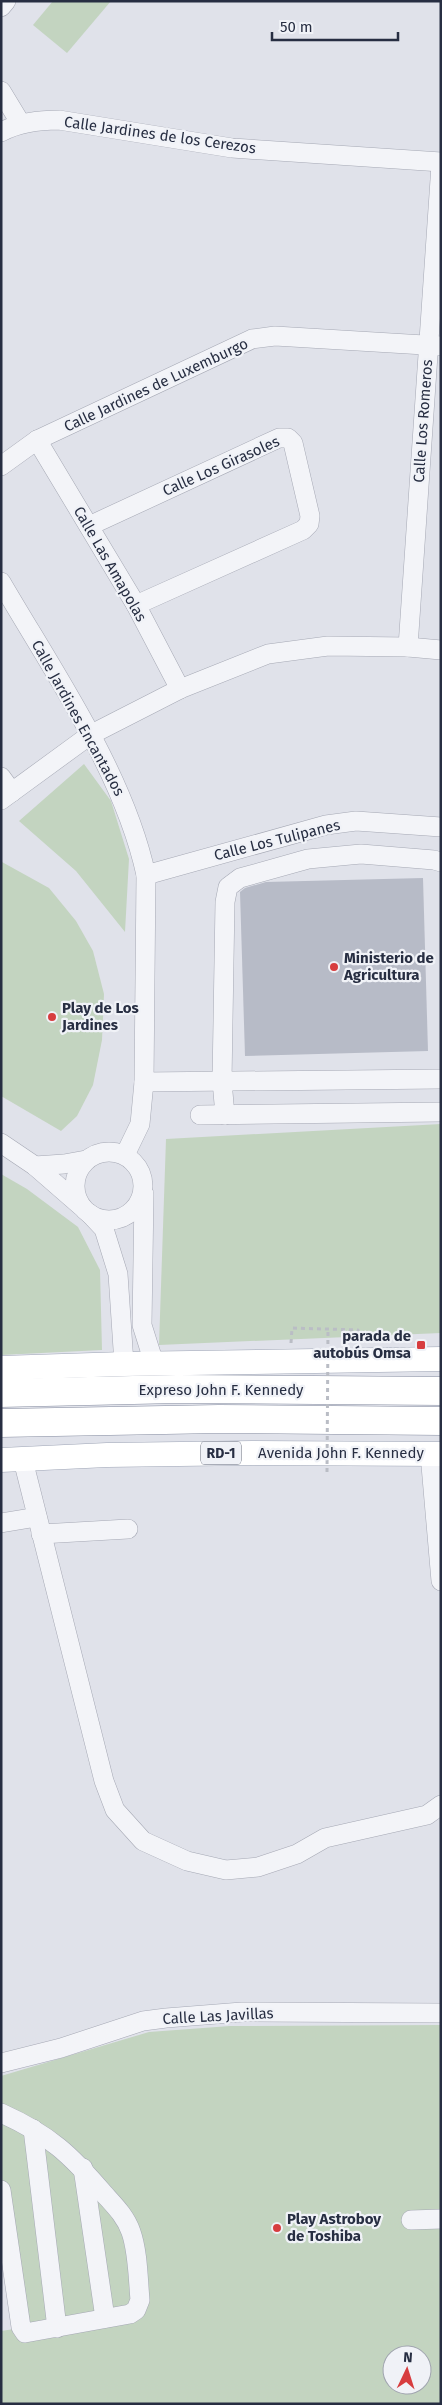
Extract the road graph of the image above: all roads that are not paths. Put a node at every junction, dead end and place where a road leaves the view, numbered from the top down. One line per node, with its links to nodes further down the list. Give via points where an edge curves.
1 (6, 1): 2 (street)
2 (1, 7)
3 (1, 90): 4 (street)
4 (21, 124): 5 (street, Calle Jardines de los Cerezos); 6 (street, Calle Jardines de los Cerezos, via 59,120 232,148)
5 (1, 132)
6 (441, 163): 7 (street, Calle Los Romeros)
7 (434, 346): 8 (street, Calle Jardines de Luxemburgo, via 275,336 252,339); 13 (street, Calle Los Romeros)
8 (37, 440): 9 (street, Calle Jardines de Luxemburgo); 10 (street, Calle Las Amapolas)
9 (1, 466)
10 (90, 526): 12 (street, Calle Las Amapolas); 12 (street, Calle Los Girasoles, via 279,438 288,438 293,443 310,516 309,524 303,530)
11 (1, 582): 16 (street, Calle Jardines Encantados)
12 (136, 605): 15 (street, Calle Las Amapolas)
13 (408, 647): 14 (street); 15 (street, via 328,646 268,654)
14 (441, 650)
15 (180, 689): 16 (street)
16 (90, 735): 17 (street); 20 (street, Calle Jardines Encantados, via 120,792 139,841)
17 (5, 790)
18 (441, 827): 20 (street, Calle Los Tulipanes, via 356,821 326,824)
19 (441, 862): 22 (street, via 361,854 334,855 240,878 228,888 225,902)
20 (146, 875): 23 (street, Calle Jardines Encantados)
21 (441, 1079): 22 (street)
22 (222, 1081): 23 (street); 25 (street)
23 (144, 1082): 28 (street, Calle Jardines Encantados, via 140,1124)
24 (441, 1112): 25 (street)
25 (225, 1115): 26 (street)
26 (200, 1116)
27 (1, 1143): 30 (street)
28 (125, 1155): 29 (street, via 104,1151); 31 (street, via 140,1169)
29 (86, 1160): 30 (street); 32 (street, via 76,1177 77,1198)
30 (35, 1166): 32 (street)
31 (144, 1188): 32 (street, via 141,1200 124,1217 101,1219); 34 (street, via 142,1325)
32 (86, 1211): 35 (street, via 104,1229 118,1274)
33 (441, 1359): 34 (main road)
34 (154, 1363): 35 (main road)
35 (124, 1364): 36 (main road)
36 (1, 1368)
37 (441, 1391): 38 (highway, Expreso John F. Kennedy, via 177,1389)
38 (1, 1392)
39 (441, 1421): 40 (highway, Expreso John F. Kennedy / RD-1, via 219,1419)
40 (1, 1423)
41 (436, 1454): 42 (main road, Avenida John F. Kennedy / RD-1, via 232,1453); 46 (street)
42 (12, 1460): 44 (street)
43 (1, 1523): 44 (street)
44 (39, 1526): 45 (street); 47 (street, via 104,1781 115,1810 143,1841 187,1861 226,1870 258,1867 297,1854 325,1838 427,1815)
45 (128, 1529)
46 (441, 1581)
47 (441, 1805)
48 (441, 2013): 49 (street, Calle Las Javillas, via 242,2012 166,2018 143,2021 61,2048)
49 (1, 2063)
50 (1, 2113): 51 (street)
51 (33, 2129): 52 (street, via 55,2142); 57 (street)
52 (83, 2168): 56 (street); 56 (street, via 126,2219 132,2234 140,2300 136,2310 130,2314)
53 (1, 2190): 57 (street, via 21,2327 25,2333)
54 (441, 2219): 55 (street)
55 (411, 2220)
56 (106, 2318): 57 (street)
57 (57, 2328)

